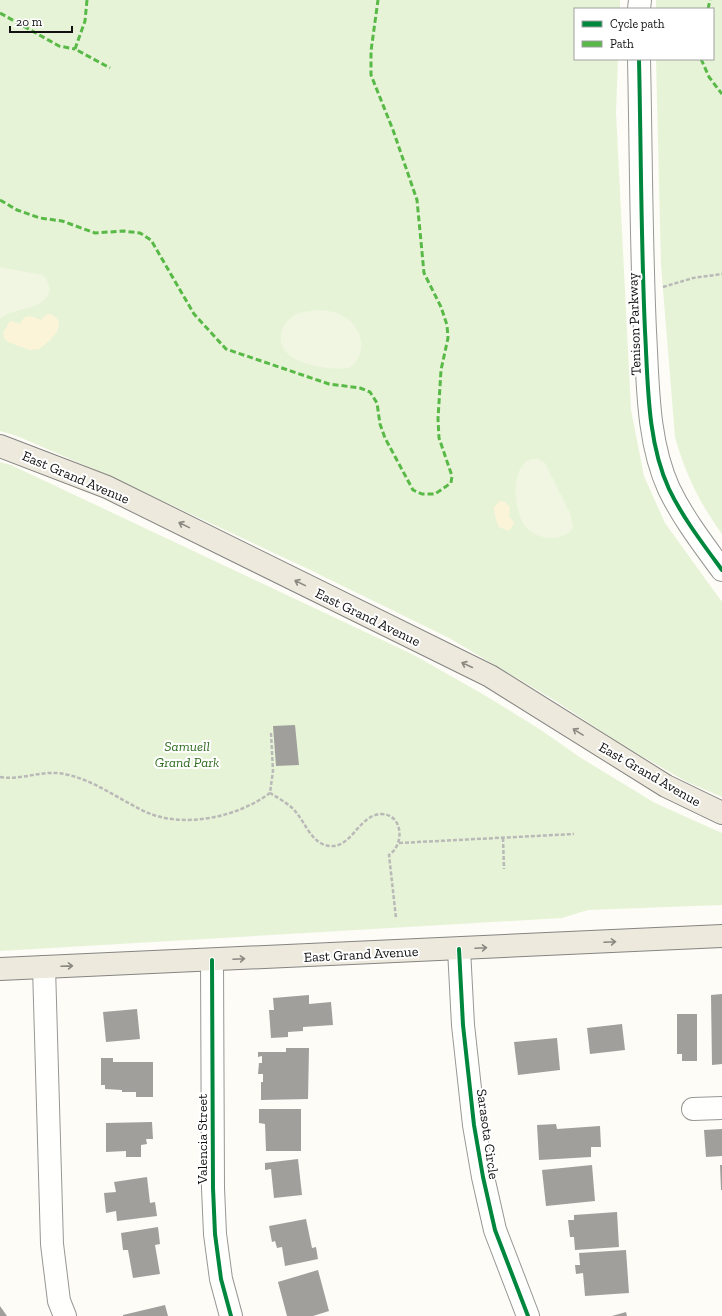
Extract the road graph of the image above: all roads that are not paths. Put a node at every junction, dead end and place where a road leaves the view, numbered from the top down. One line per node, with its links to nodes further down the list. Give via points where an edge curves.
1 (639, 60): 3 (street, Tenison Parkway, via 643,288 648,397 657,453 669,489 692,529)
2 (0, 446): 4 (main road, East Grand Avenue, one-way to 2, via 666,786 490,676 107,487)
3 (722, 570)
4 (722, 813)
5 (722, 936): 6 (main road, East Grand Avenue, one-way to 5)
6 (460, 949): 7 (main road, East Grand Avenue, one-way to 6); 14 (street, Sarasota Circle, via 463,1025 474,1125 483,1177 495,1230)
7 (212, 960): 8 (main road, East Grand Avenue, one-way to 7); 13 (street, Valencia Street, via 215,1218 221,1279)
8 (44, 967): 9 (main road, East Grand Avenue); 12 (street, via 52,1244 59,1301)
9 (0, 969)
10 (722, 1108): 11 (street)
11 (693, 1109)
12 (65, 1316)
13 (231, 1316)
14 (528, 1316)

